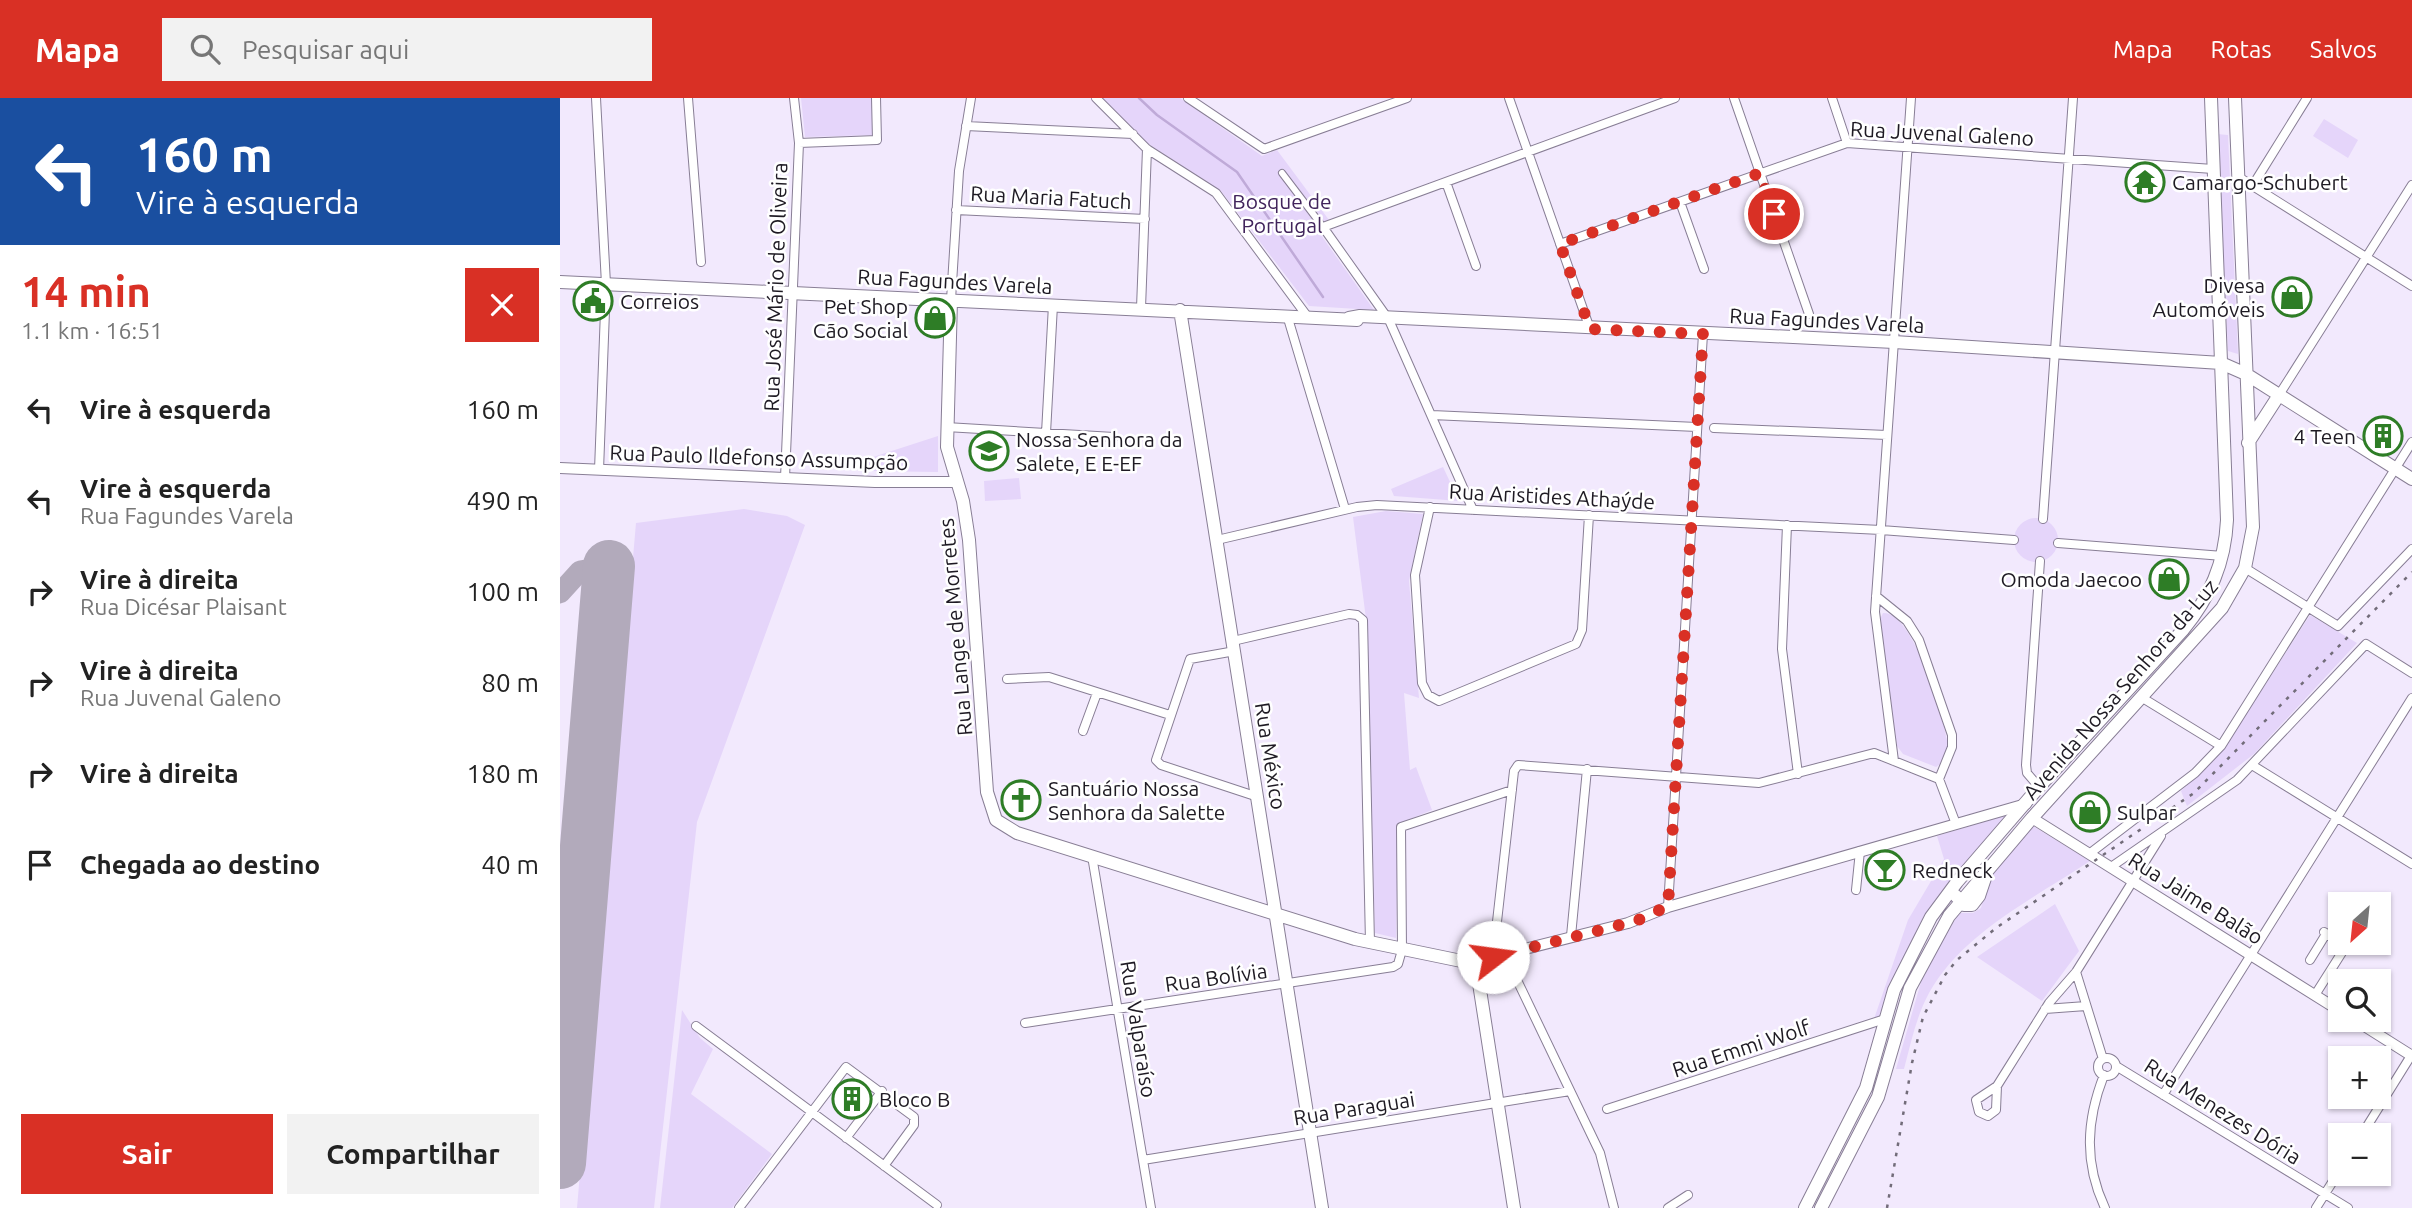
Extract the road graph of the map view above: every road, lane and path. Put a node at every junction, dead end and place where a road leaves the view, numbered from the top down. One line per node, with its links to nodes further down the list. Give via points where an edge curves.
1 (596, 98): 47 (street)
2 (688, 98): 41 (street)
3 (794, 98): 22 (street, Rua José Mário de Oliveira)
4 (876, 98): 22 (street, via 877,140)
5 (971, 98): 18 (street, Rua Lange de Morretes)
6 (1096, 98): 21 (street)
7 (1188, 98): 8 (street, via 1264,149)
8 (1407, 98)
9 (1509, 98): 26 (street)
10 (1675, 98): 26 (street)
11 (1734, 98): 30 (street)
12 (1832, 98): 23 (street)
13 (1911, 98): 24 (street)
14 (2073, 98): 27 (street)
15 (2307, 98): 34 (street)
16 (2211, 100): 17 (main road); 19 (main road, Avenida Nossa Senhora da Luz)
17 (2235, 100): 20 (main road, Avenida Nossa Senhora da Luz)
18 (966, 126): 21 (street); 36 (street, Rua Lange de Morretes)
19 (2211, 130): 20 (main road); 28 (main road, Avenida Nossa Senhora da Luz)
20 (2235, 130): 31 (main road, Avenida Nossa Senhora da Luz)
21 (1133, 134): 25 (street)
22 (799, 143): 49 (street, Rua José Mário de Oliveira)
23 (1847, 143): 24 (street, Rua Juvenal Galeno); 30 (street, Rua Juvenal Galeno)
24 (1908, 147): 27 (street, Rua Juvenal Galeno); 62 (street)
25 (1147, 149): 37 (street); 58 (street, via 1220,196)
26 (1528, 152): 32 (street); 39 (street)
27 (2068, 159): 28 (street, Rua Juvenal Galeno); 63 (street)
28 (2213, 169): 45 (main road, Avenida Nossa Senhora da Luz)
29 (1282, 173): 38 (street)
30 (1760, 173): 35 (street, Rua Juvenal Galeno); 56 (street)
31 (2236, 175): 34 (street); 44 (main road, Avenida Nossa Senhora da Luz)
32 (1446, 182): 38 (street); 42 (street)
33 (2412, 184): 40 (street)
34 (2253, 186): 40 (street)
35 (1680, 202): 39 (street, Rua Juvenal Galeno); 43 (street)
36 (956, 210): 37 (street, Rua Maria Fatuch); 50 (street, Rua Lange de Morretes)
37 (1145, 219): 54 (street)
38 (1323, 227): 59 (street)
39 (1560, 244): 60 (street)
40 (2366, 257): 48 (street); 66 (street)
41 (701, 262)
42 (1476, 266)
43 (1704, 270)
44 (2241, 274): 45 (main road); 51 (main road, Avenida Nossa Senhora da Luz)
45 (2217, 275): 52 (main road, Avenida Nossa Senhora da Luz)
46 (560, 282): 47 (main road, Rua Fagundes Varela)
47 (606, 284): 49 (main road, Rua Fagundes Varela); 78 (street)
48 (2412, 286)
49 (792, 293): 50 (main road, Rua Fagundes Varela); 79 (street, Rua José Mário de Oliveira)
50 (951, 300): 53 (main road, Rua Fagundes Varela); 68 (main road, Rua Lange de Morretes)
51 (2242, 302): 52 (main road); 65 (main road, Avenida Nossa Senhora da Luz)
52 (2218, 303): 64 (main road, Avenida Nossa Senhora da Luz)
53 (1053, 304): 54 (main road, Rua Fagundes Varela); 71 (street)
54 (1141, 308): 55 (main road, Rua Fagundes Varela)
55 (1180, 310): 57 (main road, Rua Fagundes Varela); 92 (main road, Rua México)
56 (1809, 314)
57 (1287, 315): 58 (main road, Rua Fagundes Varela); 85 (street)
58 (1307, 316): 59 (main road, Rua Fagundes Varela)
59 (1389, 320): 60 (main road, Rua Fagundes Varela); 67 (street)
60 (1590, 329): 61 (main road, Rua Fagundes Varela)
61 (1703, 334): 62 (main road, Rua Fagundes Varela); 69 (street)
62 (1894, 342): 63 (main road, Rua Fagundes Varela); 72 (street)
63 (2055, 352): 64 (main road, Rua Fagundes Varela); 88 (street)
64 (2221, 363): 65 (main road, Rua Fagundes Varela); 83 (main road, Avenida Nossa Senhora da Luz)
65 (2246, 374): 66 (main road, Rua Fagundes Varela); 75 (main road, Avenida Nossa Senhora da Luz)
66 (2279, 395): 75 (main road); 77 (main road, Rua Fagundes Varela)
67 (1432, 415): 69 (street); 86 (street)
68 (946, 427): 71 (street); 81 (main road, Rua Lange de Morretes)
69 (1697, 427): 89 (street)
70 (1714, 428): 72 (street)
71 (1046, 433): 73 (street)
72 (1887, 435): 91 (street)
73 (1114, 437)
74 (2412, 442): 77 (street)
75 (2248, 443): 82 (main road, Avenida Nossa Senhora da Luz)
76 (560, 468): 78 (street, Rua Paulo Ildefonso Assumpção)
77 (2395, 468): 80 (main road, Rua Fagundes Varela); 100 (street)
78 (599, 470): 79 (street, Rua Paulo Ildefonso Assumpção)
79 (785, 478): 81 (street, Rua Paulo Ildefonso Assumpção)
80 (2412, 479)
81 (957, 482): 128 (main road, Rua Lange de Morretes, via 969,540 987,792 996,820 1017,833)
82 (2252, 498): 83 (main road, via 2241,509); 98 (main road, Avenida Nossa Senhora da Luz, via 2252,539)
83 (2226, 502): 96 (main road, Avenida Nossa Senhora da Luz)
84 (1430, 508): 85 (street, Rua Aristides Athaýde, via 1377,505); 86 (street, Rua Aristides Athaýde); 87 (street, via 1416,585 1423,683 1428,695 1439,701 1576,644 1582,630)
85 (1345, 509): 92 (street, Rua Aristides Athaýde)
86 (1473, 510): 87 (street, Rua Aristides Athaýde)
87 (1590, 516): 89 (street, Rua Aristides Athaýde)
88 (2043, 519)
89 (1691, 521): 90 (street, Rua Aristides Athaýde); 116 (street)
90 (1787, 526): 91 (street, Rua Aristides Athaýde); 115 (street, via 1782,649)
91 (1881, 530): 93 (street, Rua Aristides Athaýde); 99 (street)
92 (1217, 540): 101 (main road, Rua México)
93 (2014, 540)
94 (2058, 543): 96 (street)
95 (2412, 549): 100 (street, via 2338,626)
96 (2223, 556): 110 (main road, Avenida Nossa Senhora da Luz, via 2193,619)
97 (2040, 561): 118 (street, via 2026,765)
98 (2245, 568): 100 (street); 105 (main road, Avenida Nossa Senhora da Luz, via 2222,608)
99 (1876, 596): 111 (street, via 1875,623); 117 (street, via 1907,621 1923,649 1953,742)
100 (2309, 608): 109 (street)
101 (1234, 646): 107 (street, via 1190,659); 120 (main road, Rua México); 141 (street, via 1349,614 1361,617)
102 (2412, 673): 112 (street, via 2366,644)
103 (1007, 679): 104 (street, via 1049,677)
104 (1097, 693): 107 (street); 108 (street)
105 (2141, 696): 109 (street); 113 (main road, Avenida Nossa Senhora da Luz)
106 (2412, 698): 122 (street)
107 (1170, 715): 120 (street, via 1158,763)
108 (1083, 731)
109 (2221, 746): 127 (street, via 2195,773)
110 (2071, 752): 113 (main road, via 2080,754); 118 (main road, Avenida Nossa Senhora da Luz)
111 (1894, 761): 115 (street, via 1874,753); 117 (street)
112 (2252, 765): 122 (street); 125 (street)
113 (2079, 766): 123 (main road, Avenida Nossa Senhora da Luz)
114 (1587, 769): 116 (street); 119 (street, via 1518,765); 139 (street)
115 (1798, 774): 116 (street, via 1759,783)
116 (1676, 777): 135 (street)
117 (1939, 779): 124 (street)
118 (2039, 787): 121 (main road, Avenida Nossa Senhora da Luz)
119 (1512, 790): 142 (street, via 1401,827); 144 (street)
120 (1258, 797): 136 (main road, Rua México)
121 (2026, 804): 124 (street); 132 (main road, Avenida Nossa Senhora da Luz)
122 (2337, 817): 129 (street); 143 (street)
123 (2032, 818): 127 (street, Rua Jaime Balão); 134 (main road, Avenida Nossa Senhora da Luz)
124 (1956, 824): 126 (street)
125 (2163, 833): 130 (street); 131 (street)
126 (1860, 851): 133 (street); 135 (street)
127 (2089, 854): 130 (street, Rua Jaime Balão)
128 (1092, 856): 136 (main road); 154 (street, Rua Valparaíso)
129 (2412, 864)
130 (2111, 867): 131 (street, Rua Jaime Balão)
131 (2133, 881): 143 (street, Rua Jaime Balão); 148 (street)
132 (1957, 882): 134 (main road, via 1955,894); 157 (main road, Avenida Nossa Senhora da Luz, via 1906,961)
133 (1856, 890)
134 (1960, 902): 189 (main road, Avenida Nossa Senhora da Luz, via 1917,972 1878,1097)
135 (1668, 906): 139 (street, via 1636,921)
136 (1276, 914): 137 (main road); 140 (main road, Rua México)
137 (1315, 926): 140 (main road, via 1293,928); 141 (main road)
138 (2328, 935): 147 (street, via 2324,932)
139 (1571, 936): 144 (street)
140 (1280, 938): 150 (main road, Rua México)
141 (1370, 943): 142 (main road)
142 (1402, 950): 146 (main road); 150 (street, Rua Bolívia, via 1398,964 1387,969)
143 (2250, 955): 151 (street, Rua Jaime Balão); 169 (street)
144 (1499, 956): 146 (street); 149 (street, via 1483,965); 168 (street)
145 (2338, 956): 151 (street)
146 (1466, 960): 149 (main road)
147 (2310, 960)
148 (2076, 972): 153 (street); 155 (street)
149 (1478, 977): 170 (main road)
150 (1287, 984): 154 (street, Rua Bolívia); 174 (main road, Rua México)
151 (2315, 995): 152 (street, Rua Jaime Balão)
152 (2328, 1003)
153 (2086, 1006): 156 (street); 163 (street)
154 (1117, 1009): 159 (street, Rua Bolívia); 176 (street, Rua Valparaíso)
155 (2045, 1009): 156 (street); 158 (street)
156 (2058, 1009): 158 (street)
157 (1885, 1019): 171 (street, Rua Emmi Wolf); 188 (main road, Avenida Nossa Senhora da Luz, via 1866,1088)
158 (2037, 1022): 166 (street)
159 (1025, 1023)
160 (696, 1026): 172 (street)
161 (2375, 1032): 162 (street)
162 (2412, 1055): 173 (street)
163 (2103, 1059): 164 (street, via 2112,1059); 165 (street, via 2098,1066)
164 (2116, 1066): 165 (street, via 2112,1074); 169 (street, Rua Menezes Dória)
165 (2104, 1075): 190 (street, via 2092,1111 2089,1143 2092,1175)
166 (1997, 1086)
167 (882, 1091): 172 (street, via 846,1067); 175 (street); 177 (street, via 912,1113 915,1121)
168 (1570, 1091): 170 (street, Rua Paraguai); 186 (street, via 1600,1153)
169 (2163, 1095): 179 (street, Rua Menezes Dória)
170 (1498, 1102): 174 (street, Rua Paraguai); 185 (main road)
171 (1607, 1109)
172 (810, 1111): 175 (street); 181 (street)
173 (2369, 1123)
174 (1311, 1133): 176 (street, Rua Paraguai); 184 (main road, Rua México)
175 (846, 1138): 177 (street)
176 (1143, 1160): 183 (street, Rua Valparaíso)
177 (884, 1166): 182 (street)
178 (2330, 1186): 179 (street)
179 (2325, 1194): 191 (street); 192 (street, Rua Menezes Dória)
180 (1688, 1195): 187 (street)
181 (744, 1206)
182 (936, 1207)
183 (1151, 1208)
184 (1322, 1208)
185 (1514, 1208)
186 (1614, 1208)
187 (1668, 1208)
188 (1805, 1208)
189 (1821, 1208)
190 (2105, 1208)
191 (2316, 1208)
192 (2348, 1208)

